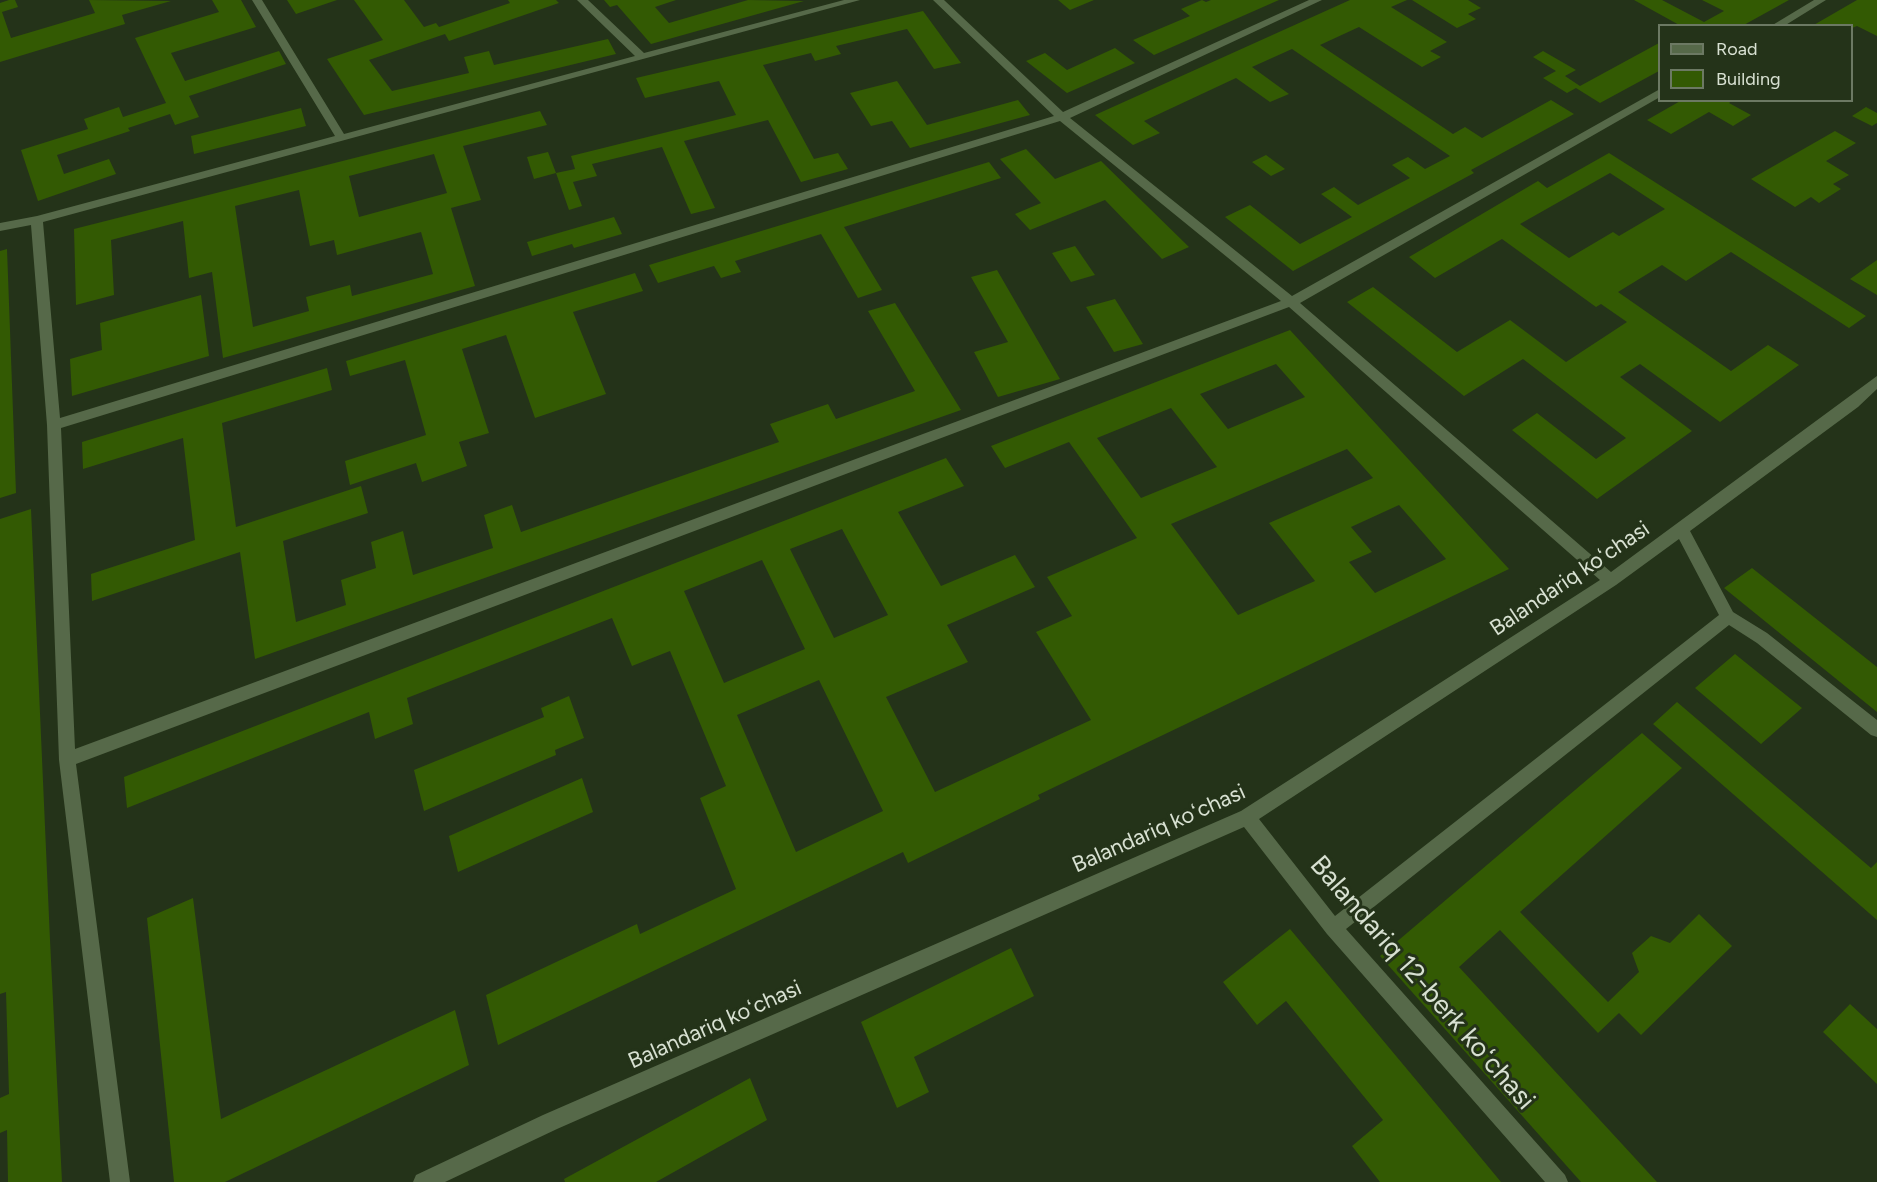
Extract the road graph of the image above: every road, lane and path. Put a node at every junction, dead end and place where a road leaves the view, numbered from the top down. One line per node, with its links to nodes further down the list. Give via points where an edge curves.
1 (257, 0): 11 (street)
2 (582, 0): 8 (street)
3 (855, 0): 8 (street)
4 (938, 0): 10 (street)
5 (1317, 0): 10 (street)
6 (1821, 0): 7 (street)
7 (1779, 24)
8 (642, 57): 11 (street)
9 (1658, 93): 14 (street)
10 (1062, 117): 14 (street); 16 (street)
11 (341, 137): 12 (street)
12 (37, 220): 13 (street); 16 (street)
13 (1, 224)
14 (1291, 302): 18 (street); 21 (street)
15 (1877, 381): 17 (street, Balandariq koʻchasi, via 1853,403)
16 (54, 425): 21 (street)
17 (1681, 529): 18 (street, Balandariq koʻchasi); 19 (street)
18 (1611, 581): 22 (street, Balandariq koʻchasi)
19 (1728, 617): 20 (street, via 1762,638); 23 (street)
20 (1877, 730)
21 (67, 760): 24 (street)
22 (1247, 817): 23 (street, Balandariq 12-berk koʻchasi); 25 (street, Balandariq koʻchasi, via 550,1122)
23 (1333, 928): 26 (street, Balandariq 12-berk koʻchasi)
24 (120, 1182)
25 (423, 1182)
26 (1558, 1182)

